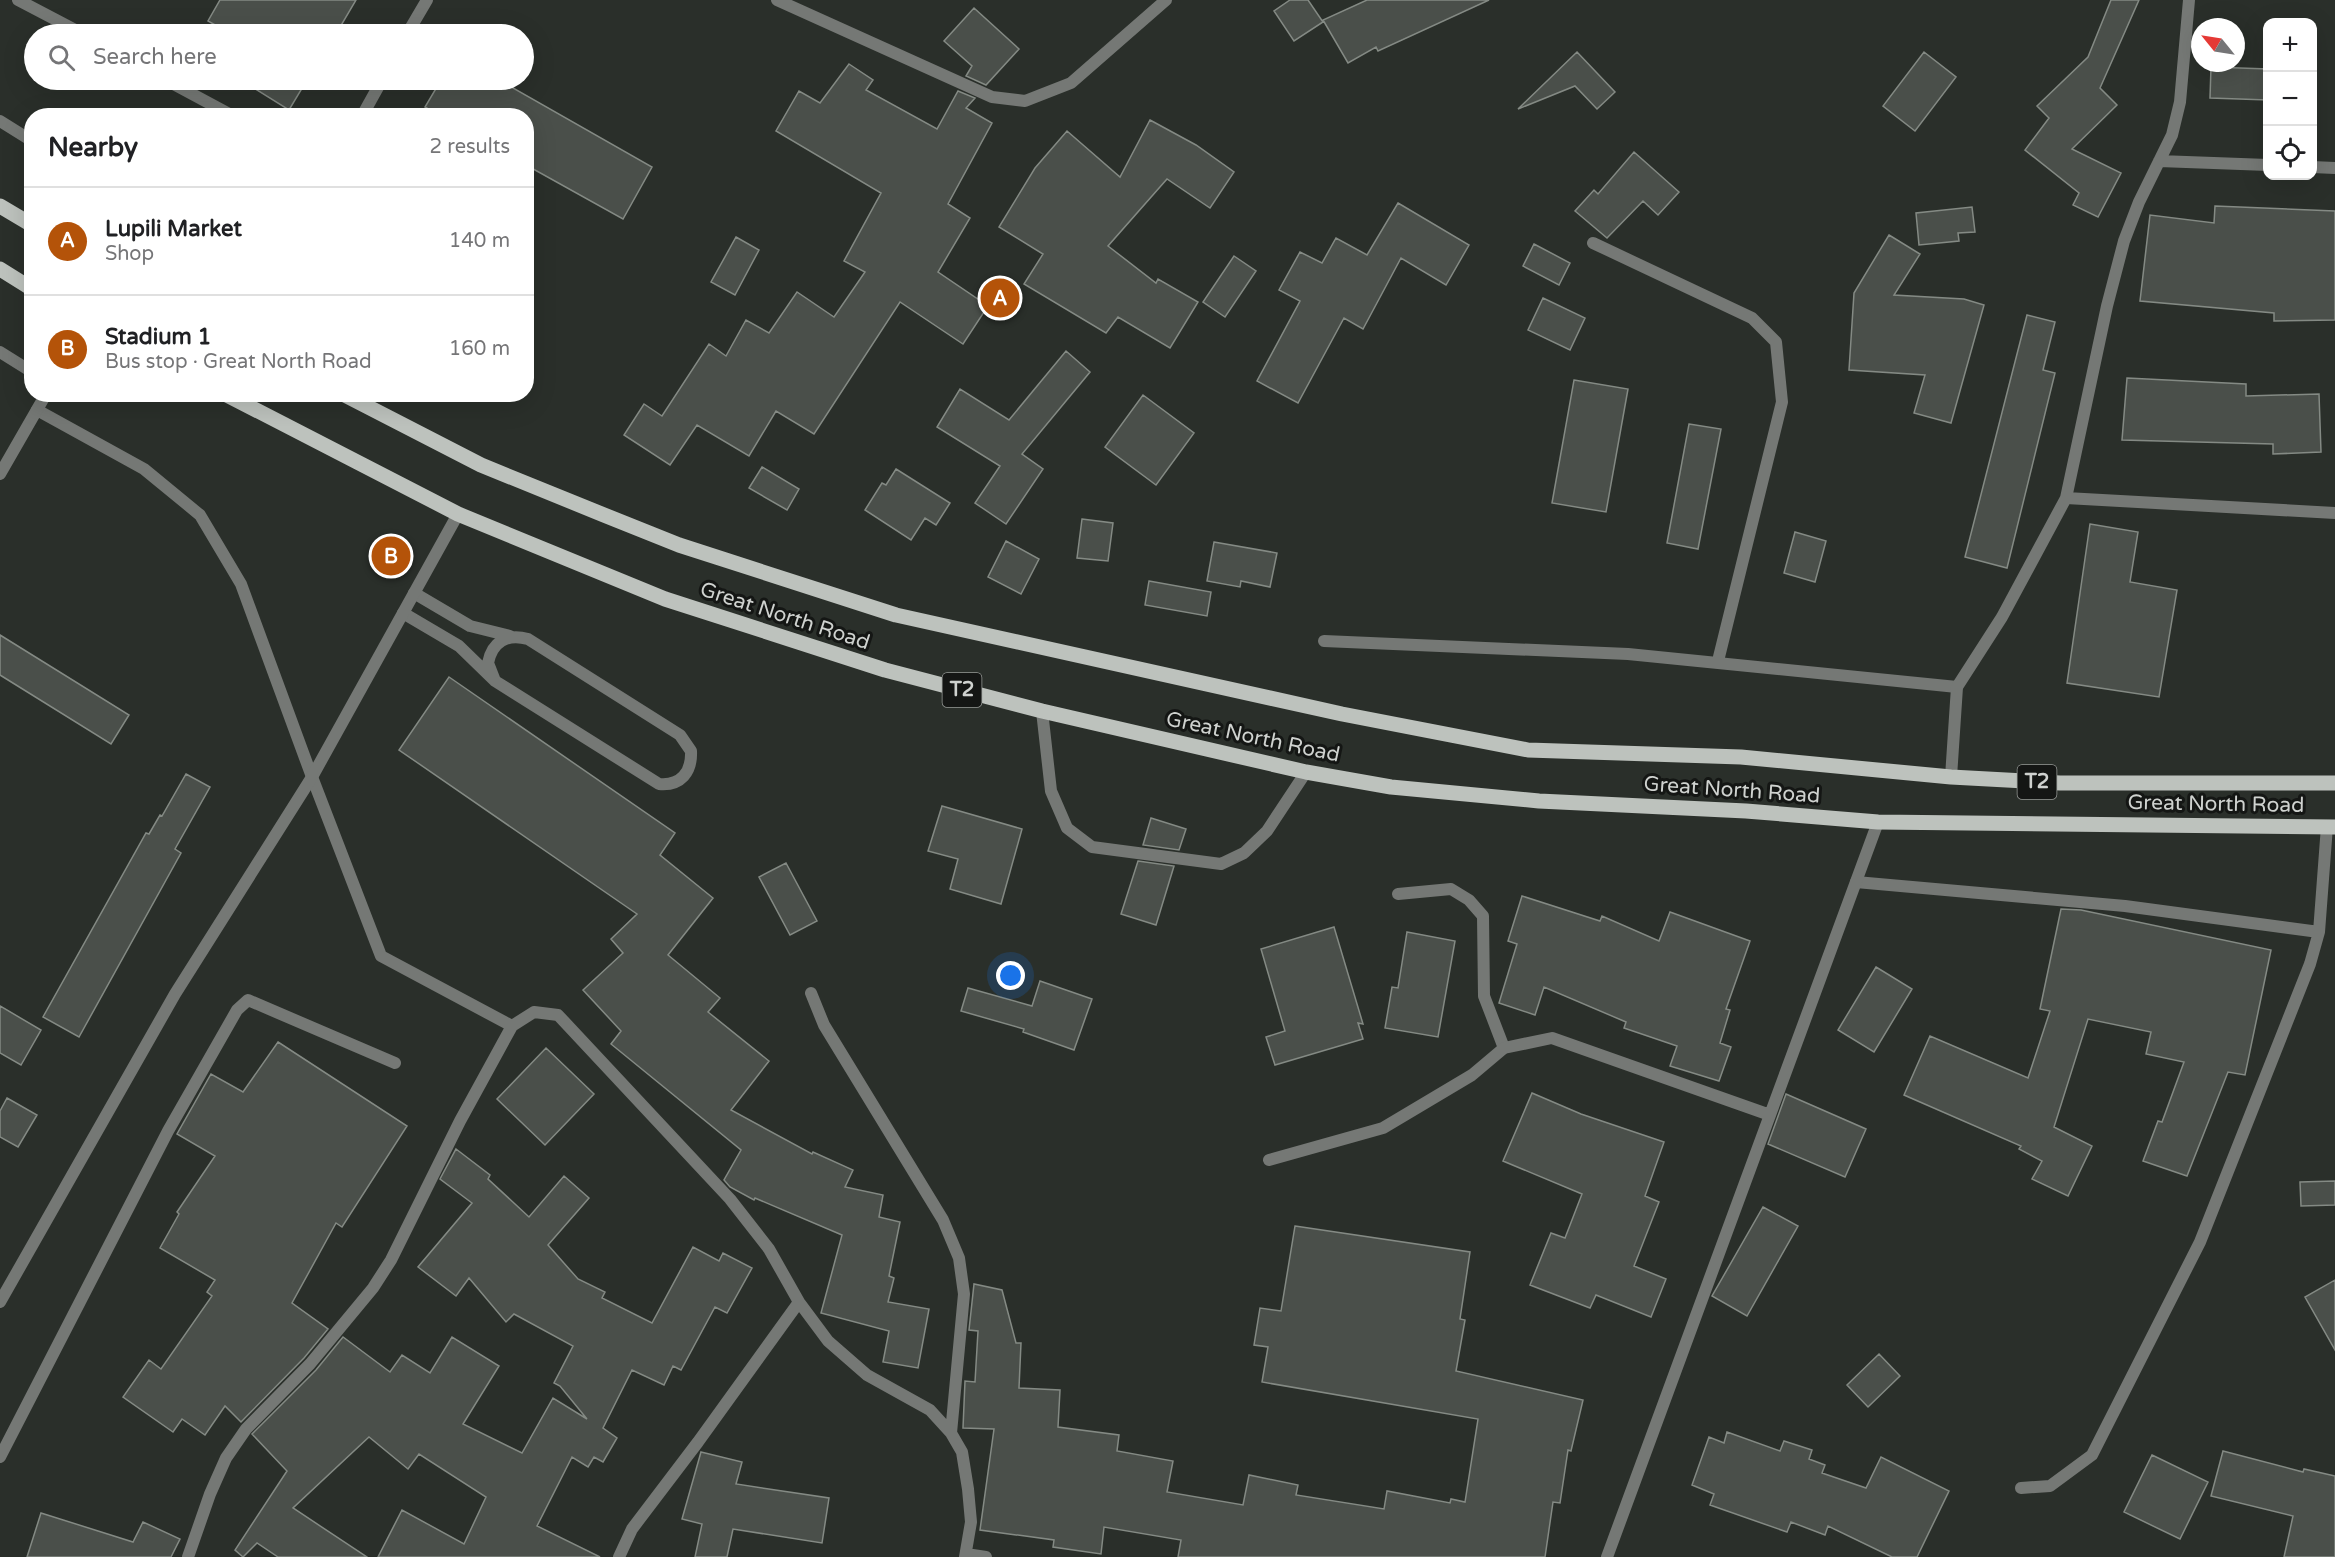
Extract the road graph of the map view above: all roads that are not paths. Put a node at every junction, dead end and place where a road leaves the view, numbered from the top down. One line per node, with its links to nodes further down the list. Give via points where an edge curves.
1 (18, 0): 6 (street)
2 (427, 0): 7 (street)
3 (777, 0): 4 (street, via 992,97 1025,101 1071,83)
4 (1166, 0)
5 (2188, 0): 14 (street, via 2180,102 2172,135)
6 (63, 24)
7 (413, 24)
8 (185, 90): 10 (street)
9 (376, 90): 11 (street)
10 (218, 108)
11 (366, 108)
12 (0, 121): 13 (street)
13 (24, 136)
14 (2159, 161): 15 (street); 30 (street, via 2124,241)
15 (2263, 165)
16 (2317, 167): 17 (street)
17 (2335, 168)
18 (0, 206): 19 (main road)
19 (24, 220)
20 (1593, 243): 37 (street, via 1752,318 1776,342 1782,402)
21 (0, 269): 22 (main road)
22 (24, 284)
23 (0, 352): 24 (street)
24 (24, 367)
25 (42, 402): 28 (street)
26 (241, 402): 31 (main road, Great North Road / T2)
27 (359, 402): 43 (main road, Great North Road / T2, via 481,465 679,545 896,615 1342,714 1528,750 1741,757)
28 (37, 410): 29 (street); 42 (street, via 144,469 200,515 242,585)
29 (0, 474)
30 (2066, 498): 32 (street); 39 (street, via 2002,616)
31 (458, 513): 33 (street); 40 (main road, Great North Road / T2, via 664,599 885,670)
32 (2335, 513)
33 (414, 593): 34 (street); 35 (street, via 470,626)
34 (403, 614): 38 (street, via 459,646); 42 (street)
35 (510, 636): 38 (street, via 489,654); 38 (street, via 528,639 680,735 691,751 690,770 677,782 659,784)
36 (1324, 641): 37 (street)
37 (1718, 661): 39 (street)
38 (495, 681)
39 (1957, 687): 43 (street)
40 (1042, 711): 41 (main road, Great North Road / T2); 41 (street, via 1051,791 1067,828 1092,847 1221,864 1244,853 1267,831)
41 (1306, 772): 45 (main road, Great North Road / T2, via 1391,787 1539,801)
42 (312, 777): 51 (street, via 381,956); 56 (street, via 176,994)
43 (1951, 777): 44 (main road, Great North Road / T2, via 2060,783)
44 (2335, 783)
45 (1878, 822): 46 (main road, Great North Road / T2); 47 (street)
46 (2331, 827): 49 (street)
47 (1856, 882): 49 (street, via 2125,906); 54 (street)
48 (1398, 894): 52 (street, via 1451,890 1469,900 1483,916 1484,996)
49 (2319, 932): 60 (street, via 2310,964 2200,1242 2092,1455 2050,1486)
50 (811, 993): 58 (street, via 824,1025 943,1220 959,1257 964,1294)
51 (512, 1026): 57 (street, via 534,1012 558,1015 730,1199 769,1249); 62 (street, via 392,1260 310,1364 246,1429 226,1458)
52 (1504, 1048): 54 (street, via 1552,1038); 55 (street, via 1472,1076 1383,1128)
53 (395, 1063): 59 (street, via 248,1000 237,1010 168,1131)
54 (1770, 1115): 65 (street)
55 (1269, 1160)
56 (0, 1302)
57 (799, 1302): 58 (street, via 836,1348 867,1375 930,1410); 63 (street, via 632,1529)
58 (951, 1433): 61 (street, via 962,1452 968,1489 971,1522)
59 (0, 1457)
60 (2022, 1488)
61 (965, 1556): 64 (street)
62 (188, 1557)
63 (619, 1557)
64 (986, 1557)
65 (1607, 1557)

